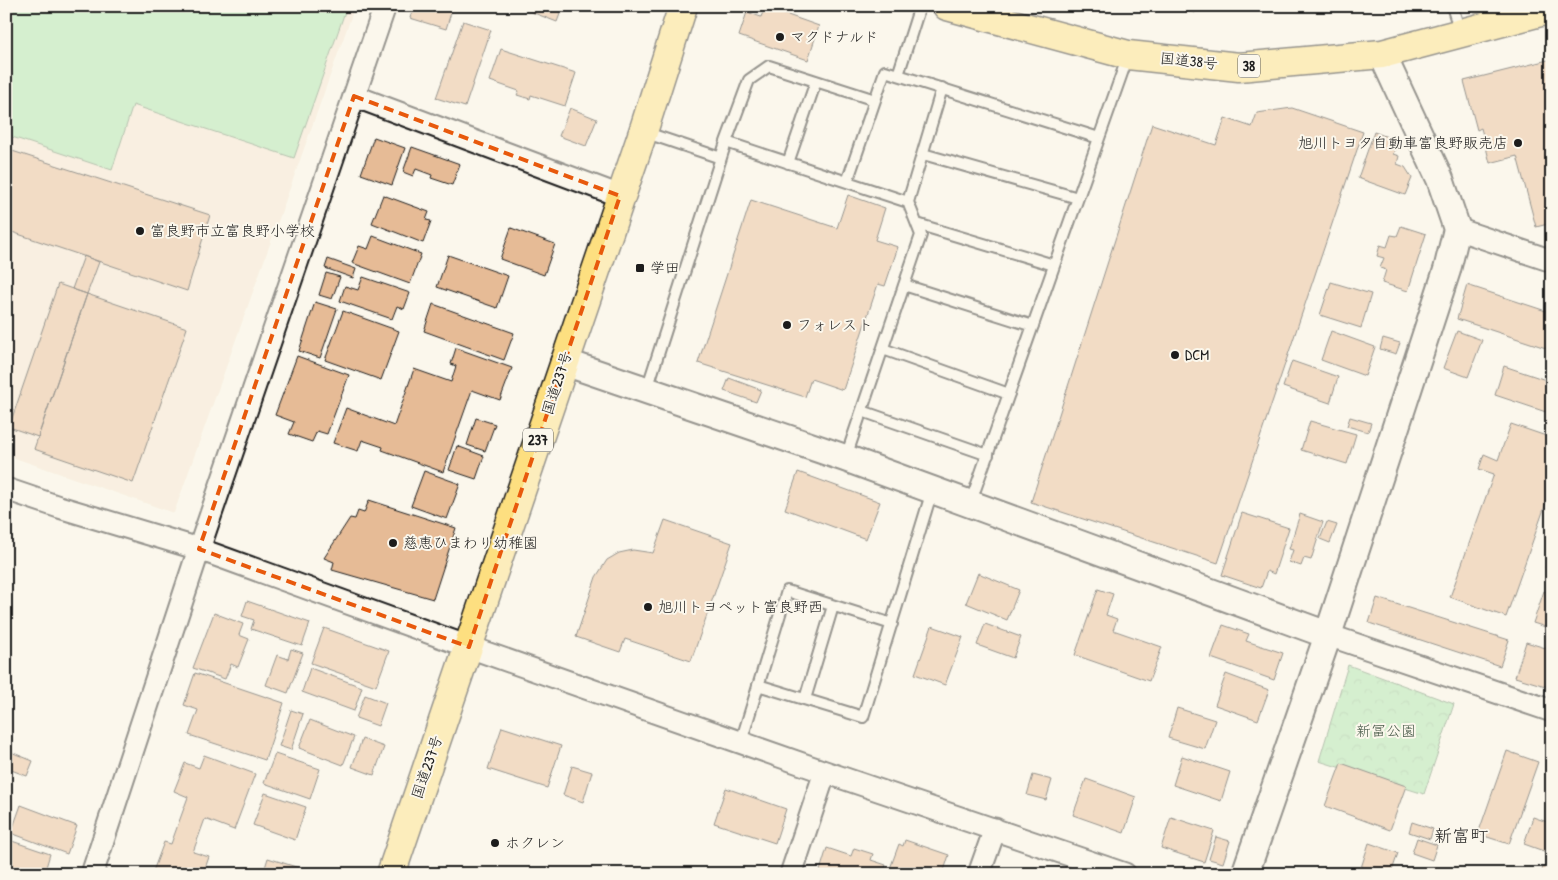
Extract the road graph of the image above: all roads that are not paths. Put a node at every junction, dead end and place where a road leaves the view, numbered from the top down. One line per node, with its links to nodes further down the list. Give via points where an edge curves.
1 (386, 6): 13 (street)
2 (683, 6): 15 (highway, 国道237号 / 237)
3 (920, 6): 10 (lane)
4 (947, 6): 9 (highway, 国道38号 / 38)
5 (1452, 6): 7 (lane)
6 (1552, 9): 7 (highway, 国道38号 / 38)
7 (1460, 33): 8 (highway, 国道38号 / 38)
8 (1382, 54): 9 (highway, 国道38号 / 38, via 1239,67); 26 (street, via 1440,179)
9 (1128, 55): 16 (lane)
10 (898, 75): 12 (lane); 14 (lane, via 885,71)
11 (816, 81): 14 (lane); 17 (lane, via 769,66 749,80); 20 (lane)
12 (942, 88): 16 (lane); 18 (lane)
13 (354, 96): 22 (street); 41 (street)
14 (875, 100): 21 (lane)
15 (643, 132): 19 (lane); 22 (highway, 国道237号 / 237)
16 (1098, 138): 23 (lane)
17 (726, 142): 19 (lane); 20 (lane)
18 (923, 154): 23 (lane); 24 (lane)
19 (721, 158): 33 (lane)
20 (788, 163): 21 (lane)
21 (847, 182): 24 (lane)
22 (620, 196): 32 (highway, 国道237号 / 237)
23 (1078, 198): 28 (lane)
24 (908, 202): 25 (lane)
25 (917, 224): 28 (lane); 29 (lane, via 921,235)
26 (1456, 229): 27 (street); 44 (street, via 1447,270)
27 (1552, 261)
28 (1054, 264): 30 (lane)
29 (904, 285): 30 (lane); 31 (lane)
30 (1032, 326): 34 (lane)
31 (883, 349): 34 (lane); 35 (lane)
32 (564, 362): 33 (street); 45 (highway, 国道237号 / 237)
33 (646, 390): 37 (street)
34 (1010, 394): 36 (lane)
35 (862, 411): 36 (lane); 37 (lane)
36 (988, 455): 40 (lane)
37 (845, 458): 39 (street)
38 (6, 489): 41 (street)
39 (933, 490): 40 (street); 43 (lane)
40 (970, 504): 44 (street)
41 (199, 549): 45 (street); 52 (street)
42 (833, 606): 43 (lane); 46 (lane, via 787,592); 47 (lane)
43 (892, 624): 47 (lane, via 863,717)
44 (1328, 635): 48 (street); 57 (street)
45 (469, 647): 49 (street); 53 (highway, 国道237号 / 237)
46 (758, 685): 47 (lane); 49 (lane)
47 (805, 700)
48 (1552, 711)
49 (741, 742): 50 (street)
50 (825, 772): 51 (street); 54 (street)
51 (995, 829): 55 (street); 56 (street)
52 (92, 874)
53 (391, 874)
54 (791, 874)
55 (979, 874)
56 (1125, 874)
57 (1245, 874)

